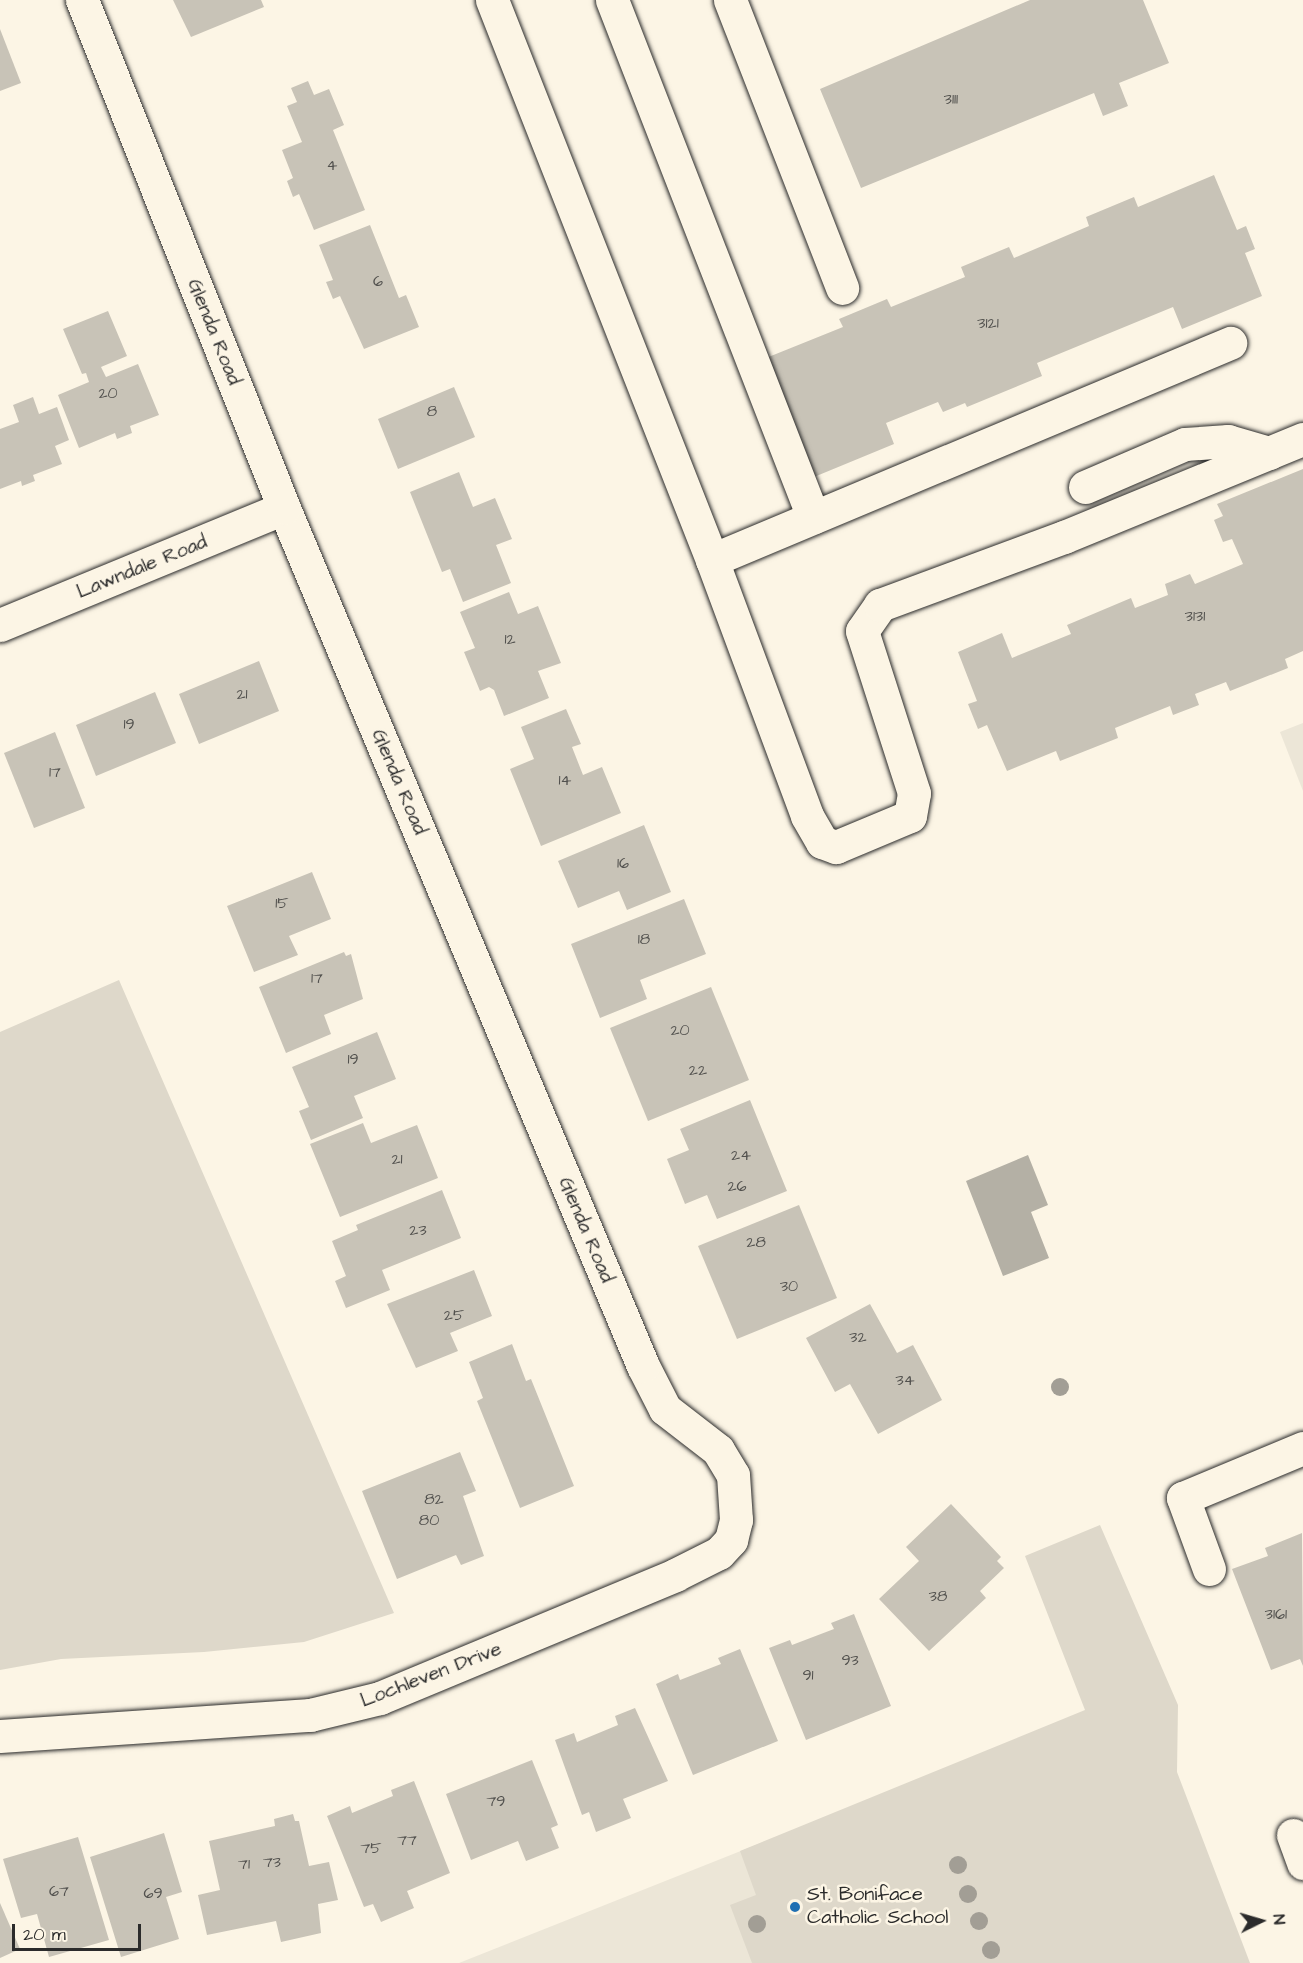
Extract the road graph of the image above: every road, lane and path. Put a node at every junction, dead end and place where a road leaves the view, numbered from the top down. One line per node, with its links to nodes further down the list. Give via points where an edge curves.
1 (82, 0): 10 (street, Glenda Road)
2 (492, 0): 12 (street)
3 (612, 0): 11 (street)
4 (730, 0): 5 (street)
5 (842, 288)
6 (1230, 343): 11 (street)
7 (1303, 439): 8 (street)
8 (1269, 453): 9 (street, via 1228,441 1185,444); 12 (street, via 1064,537 880,605 862,631 914,793 910,816 836,847 822,842 807,816)
9 (1085, 487)
10 (284, 508): 13 (street, Lawndale Road); 15 (street, Glenda Road, via 643,1366 665,1409 718,1450 733,1475 736,1520)
11 (813, 517): 12 (street)
12 (712, 560)
13 (0, 625)
14 (1303, 1448): 16 (street, via 1184,1498)
15 (731, 1540): 17 (street, Lochleven Drive, via 719,1553 675,1575 380,1698 310,1716)
16 (1209, 1569)
17 (0, 1736)

